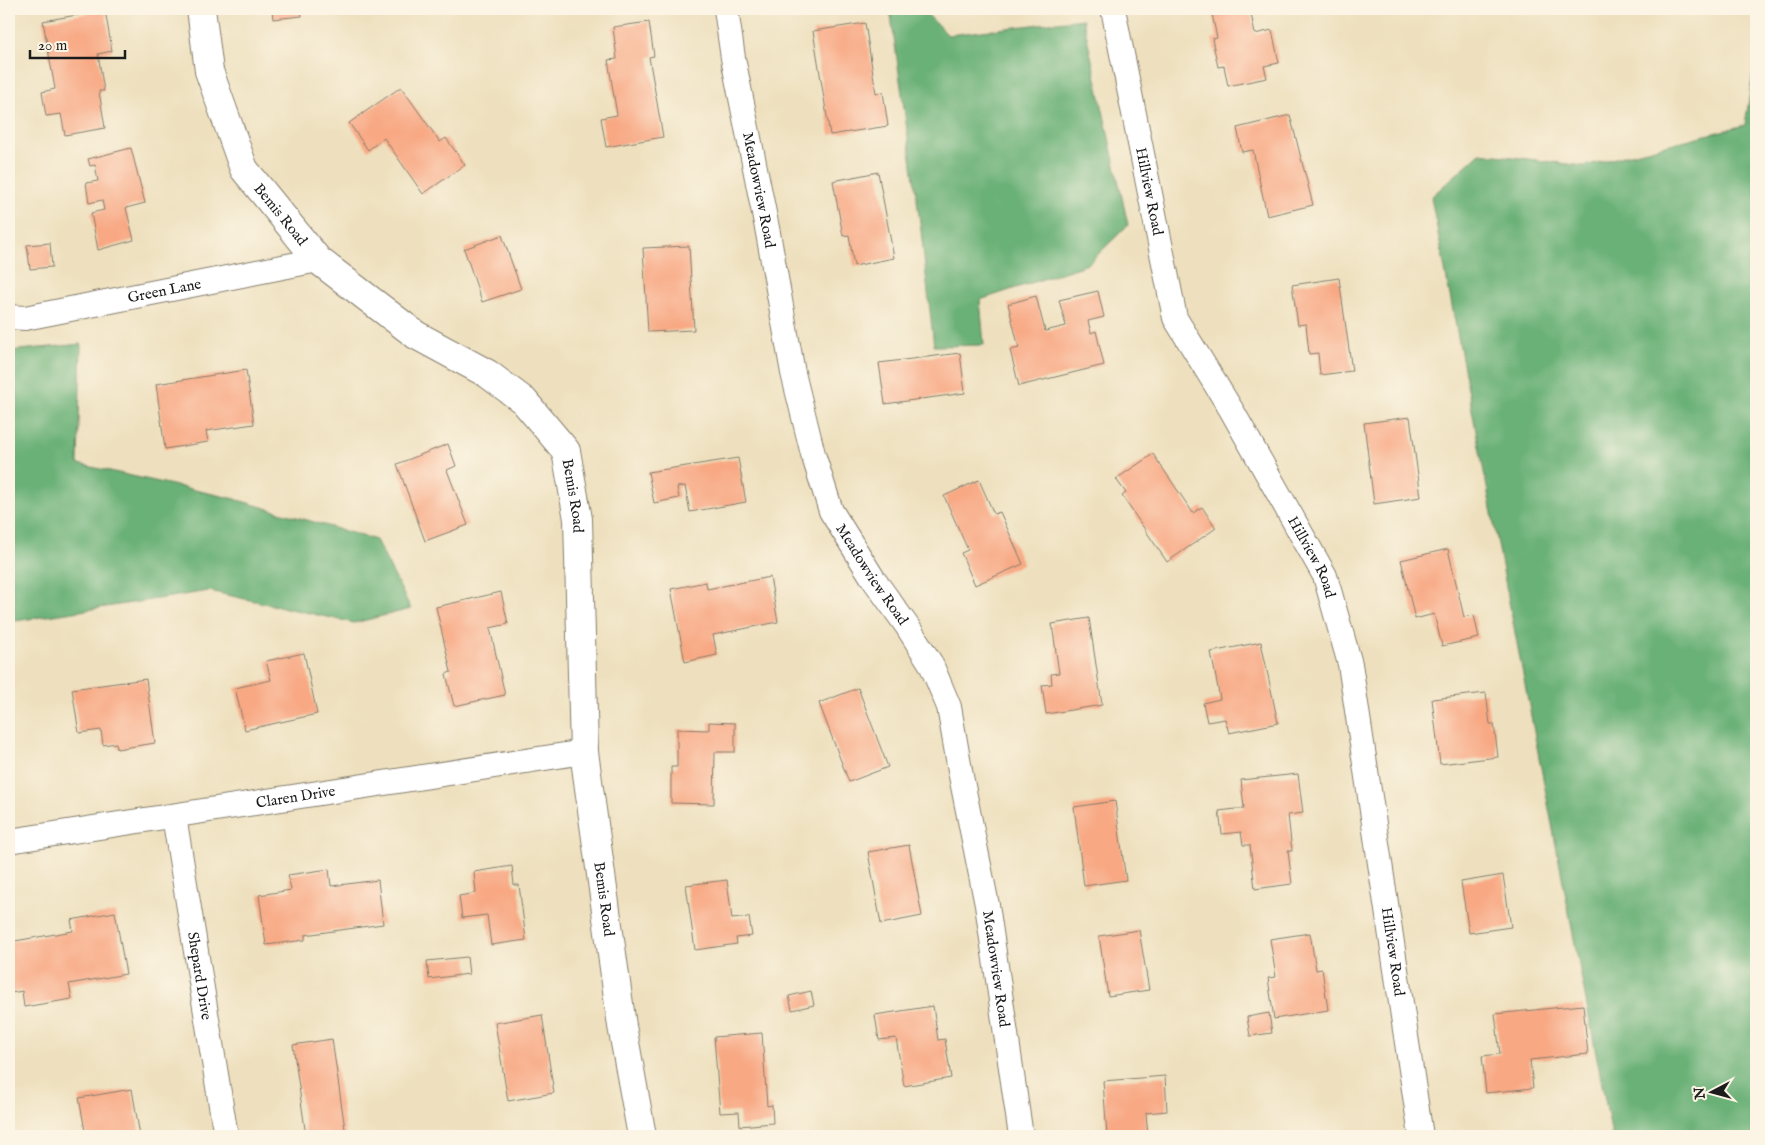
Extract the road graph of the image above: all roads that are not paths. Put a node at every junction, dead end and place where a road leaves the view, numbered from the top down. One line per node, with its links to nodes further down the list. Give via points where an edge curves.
1 (201, 9): 4 (street, Bemis Road, via 209,71 244,169)
2 (726, 9): 11 (street, Meadowview Road, via 793,372 831,511 926,657 949,706 986,904)
3 (1113, 9): 12 (street, Hillview Road, via 1175,318 1232,411 1325,576 1350,664)
4 (318, 260): 5 (street, Green Lane, via 25,318); 6 (street, Bemis Road, via 416,335 488,374 524,401 566,451 578,519)
5 (9, 317)
6 (584, 752): 7 (street, Claren Drive); 10 (street, Bemis Road, via 622,1026)
7 (174, 816): 8 (street, Claren Drive); 9 (street, Shepard Drive)
8 (9, 841)
9 (226, 1136)
10 (642, 1136)
11 (1021, 1136)
12 (1421, 1136)

